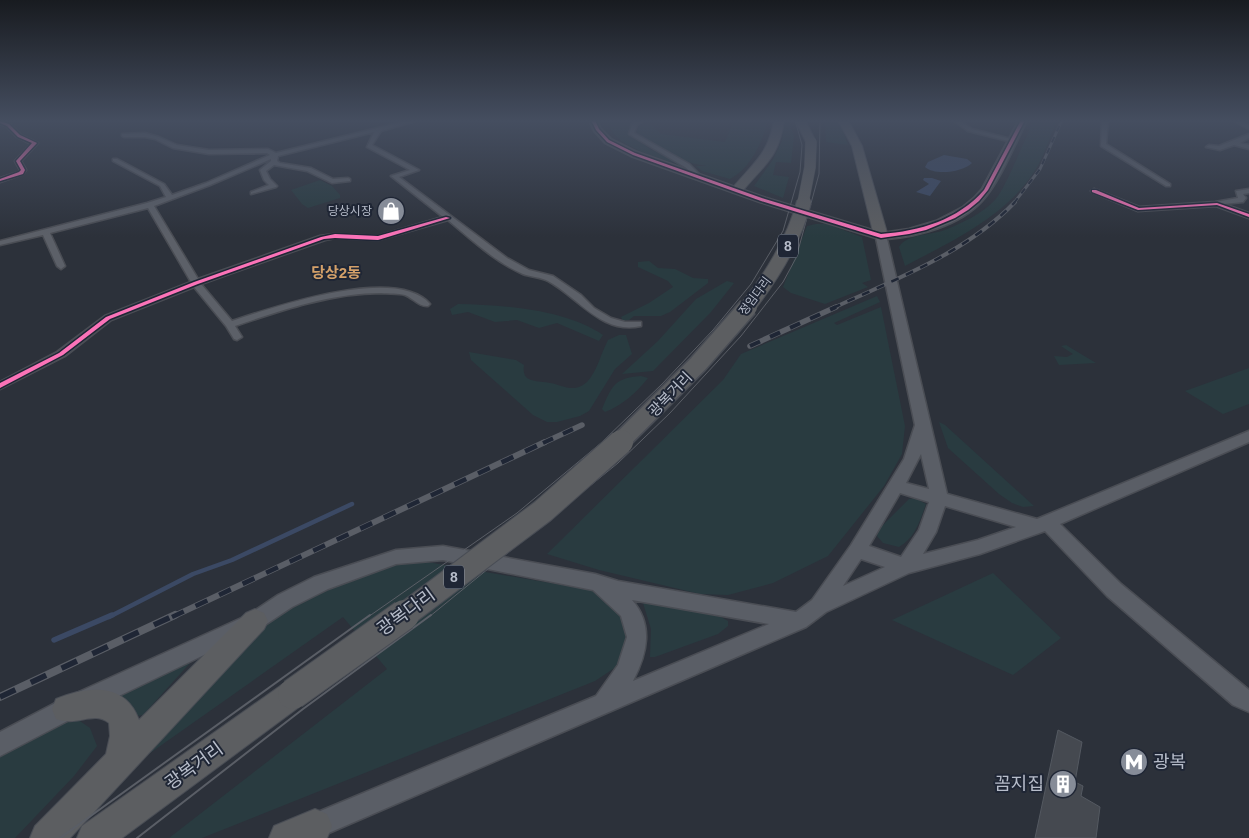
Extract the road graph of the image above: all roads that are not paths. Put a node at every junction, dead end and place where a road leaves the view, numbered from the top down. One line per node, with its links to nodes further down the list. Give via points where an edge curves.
1 (20, 159): 14 (street, via 20,173)
2 (266, 159): 21 (street)
3 (392, 159): 25 (street, via 416,170 394,176)
4 (652, 159): 13 (main road)
5 (674, 159): 13 (street, via 696,171)
6 (765, 159): 17 (highway)
7 (810, 159): 34 (highway, 정임다리 / 8, bridge, via 810,173 791,240 777,267)
8 (860, 159): 27 (highway)
9 (1002, 159): 27 (main road, via 983,195 969,209 917,230)
10 (1125, 159): 16 (street)
11 (115, 160): 21 (street, via 162,185)
12 (274, 162): 15 (street, via 308,170 332,181); 20 (street, via 262,170 274,186)
13 (697, 175): 17 (main road)
14 (0, 180)
15 (348, 180)
16 (1168, 186)
17 (737, 190): 27 (main road)
18 (1249, 191): 22 (street, via 1238,192 1240,200)
19 (1094, 192): 22 (street, via 1138,209)
20 (253, 193)
21 (170, 197): 23 (street)
22 (1217, 204): 24 (street)
23 (150, 205): 26 (street); 30 (street)
24 (1249, 216)
25 (448, 218): 30 (street, via 378,238 323,238); 32 (street, via 504,260 526,272 550,278 600,316 616,324)
26 (45, 231): 28 (street); 29 (street)
27 (881, 236): 37 (main road)
28 (0, 243)
29 (61, 266)
30 (196, 283): 33 (street); 36 (street, via 108,318 61,354)
31 (425, 304): 33 (street, via 401,292 335,295)
32 (638, 324)
33 (230, 325): 35 (street)
34 (726, 333): 39 (highway, 광복거리 / 8, bridge)
35 (237, 337)
36 (0, 386)
37 (923, 424): 40 (main road, via 912,459); 41 (main road)
38 (1249, 436): 42 (main road)
39 (610, 452): 49 (highway, 광복다리 / 8, bridge, via 543,511)
40 (896, 486): 41 (main road); 43 (main road)
41 (938, 498): 42 (main road); 44 (main road, via 927,532)
42 (1042, 524): 44 (main road, via 980,547); 50 (main road, via 1114,590)
43 (857, 550): 44 (main road); 46 (main road)
44 (905, 566): 46 (main road)
45 (595, 582): 47 (main road, via 443,553 396,557 321,583); 48 (main road, via 618,589); 51 (main road, via 625,606 636,628 636,650 616,689)
46 (819, 606): 48 (main road)
47 (255, 620): 52 (main road); 54 (highway)
48 (799, 621): 51 (main road)
49 (293, 694): 57 (highway, 광복거리 / 8)
50 (1249, 701)
51 (603, 705): 55 (main road)
52 (67, 709): 53 (main road); 54 (highway, via 102,704 116,709 126,719 126,741)
53 (0, 744)
54 (117, 768): 56 (highway)
55 (303, 834)
56 (47, 838)
57 (94, 838)

